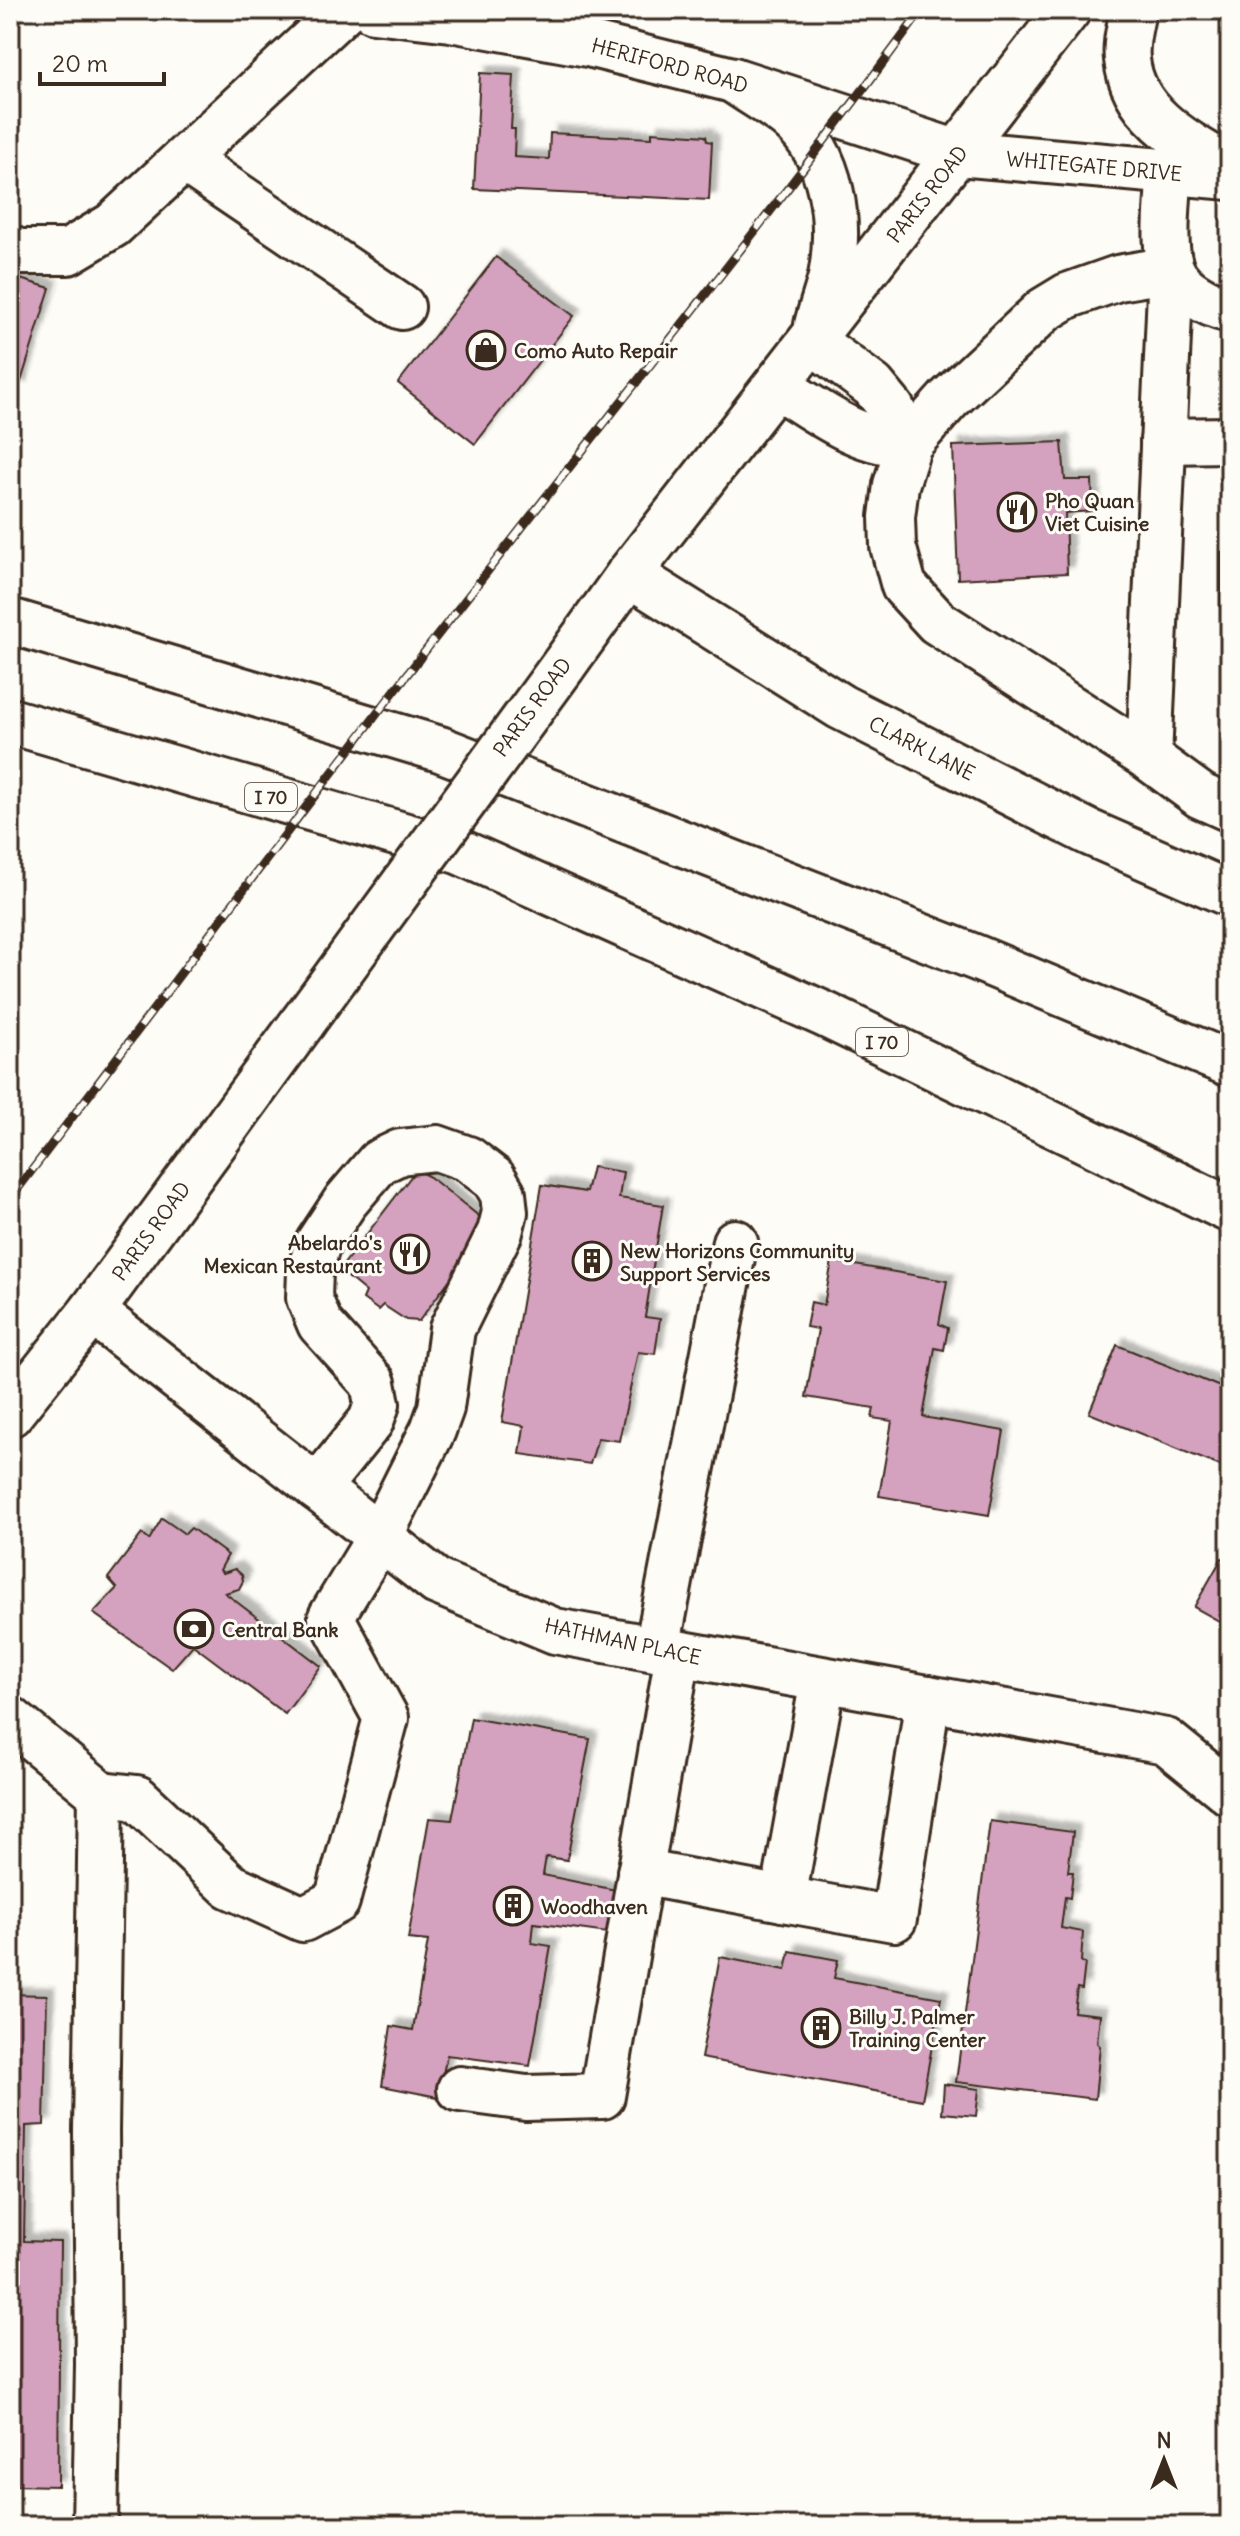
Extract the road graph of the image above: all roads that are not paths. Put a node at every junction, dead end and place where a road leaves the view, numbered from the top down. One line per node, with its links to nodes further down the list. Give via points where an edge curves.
1 (344, 10): 7 (main road)
2 (373, 10): 5 (main road, HERIFORD ROAD, via 588,44)
3 (1068, 10): 6 (main road, PARIS ROAD)
4 (1133, 10): 8 (main road, via 1127,60 1147,107 1188,144)
5 (733, 80): 6 (main road, HERIFORD ROAD); 15 (main road, via 790,118 829,180 835,224 832,266)
6 (958, 153): 9 (main road, WHITEGATE DRIVE); 15 (main road, PARIS ROAD)
7 (185, 160): 11 (main road, via 113,225 68,252); 13 (main road)
8 (1230, 168)
9 (1169, 173): 10 (main road, WHITEGATE DRIVE); 12 (main road)
10 (1230, 177)
11 (10, 248)
12 (1171, 269): 14 (main road, via 1210,305); 18 (main road); 19 (main road, via 1118,278 1044,310)
13 (402, 307)
14 (1230, 310)
15 (812, 341): 16 (main road, PARIS ROAD); 19 (main road, via 873,386 892,409)
16 (777, 386): 19 (main road, via 844,428 891,444); 20 (main road, PARIS ROAD)
17 (1230, 440): 18 (main road)
18 (1163, 441): 23 (main road)
19 (909, 444): 23 (main road, via 892,517 904,586 937,622)
20 (629, 574): 25 (main road, CLARK LANE, via 841,707 1088,832); 31 (main road, PARIS ROAD, bridge)
21 (10, 621): 26 (main road, via 440,749)
22 (10, 721): 29 (main road, I 70, via 458,851 826,1015)
23 (1149, 758): 24 (main road, via 1201,796)
24 (1230, 809)
25 (1230, 894)
26 (977, 958): 27 (main road); 28 (main road)
27 (1230, 1064)
28 (1230, 1094)
29 (1230, 1210)
30 (735, 1242): 35 (main road)
31 (92, 1311): 32 (main road, PARIS ROAD); 33 (main road, HATHMAN PLACE)
32 (10, 1414)
33 (317, 1488): 34 (main road, HATHMAN PLACE); 34 (main road, via 371,1421 377,1404 373,1383 320,1324 309,1298 318,1243 379,1162 400,1152 437,1148 468,1159 494,1179 505,1212 452,1329 433,1430)
34 (379, 1538): 35 (main road, HATHMAN PLACE, via 437,1582 555,1631); 40 (main road, via 331,1617 386,1718 337,1901 303,1919 230,1886 137,1798)
35 (668, 1652): 36 (main road, HATHMAN PLACE); 41 (main road)
36 (823, 1680): 37 (main road, HATHMAN PLACE); 42 (main road)
37 (928, 1698): 39 (main road, HATHMAN PLACE, via 1166,1741); 42 (main road, via 894,1919)
38 (10, 1719): 40 (main road)
39 (1230, 1793)
40 (101, 1794): 44 (main road)
41 (640, 1872): 42 (main road); 43 (main road, via 602,2096 526,2098)
42 (783, 1899)
43 (460, 2089)
44 (95, 2526)

